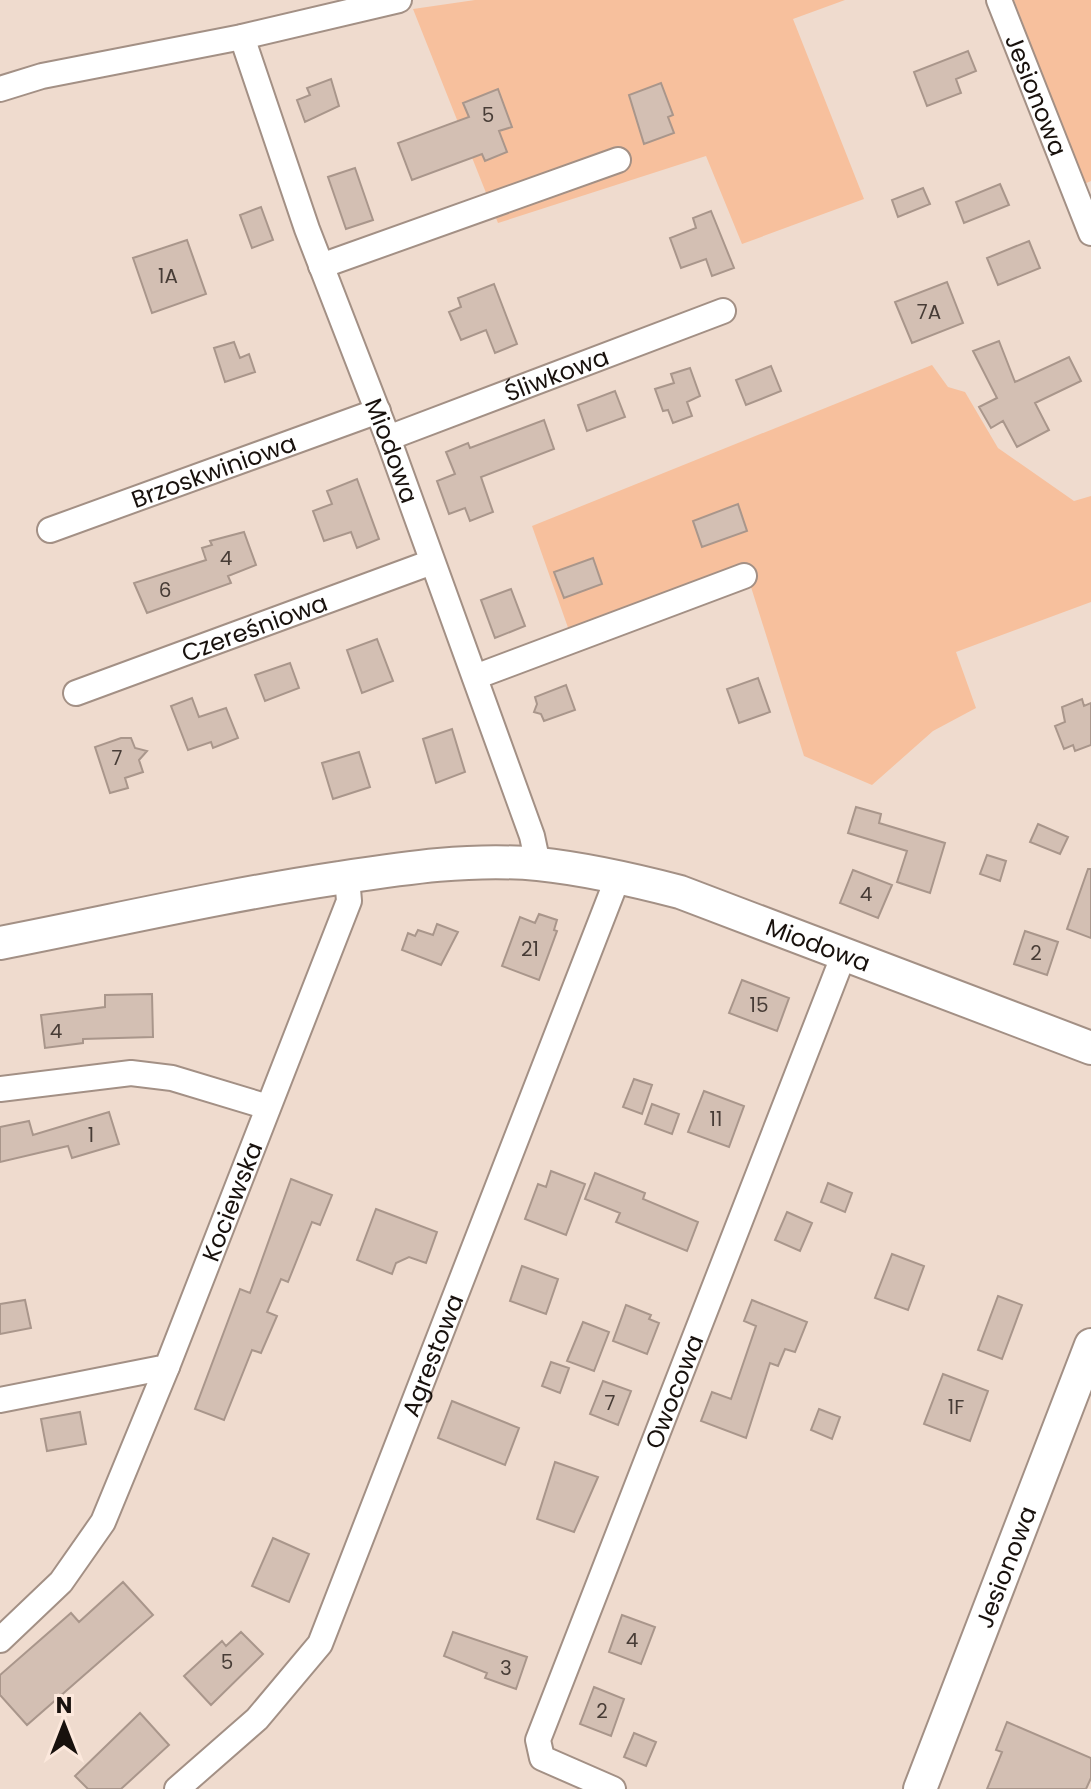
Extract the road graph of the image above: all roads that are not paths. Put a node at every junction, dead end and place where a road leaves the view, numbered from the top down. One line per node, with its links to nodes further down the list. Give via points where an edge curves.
1 (399, 0): 3 (street)
2 (999, 0): 6 (street, Jesionowa)
3 (242, 37): 4 (street); 7 (street, Miodowa)
4 (0, 89)
5 (618, 160): 7 (street)
6 (1091, 233)
7 (321, 266): 9 (street, Miodowa)
8 (723, 311): 10 (street, Śliwkowa)
9 (378, 411): 10 (street, Miodowa); 11 (street, Brzoskwiniowa)
10 (388, 438): 12 (street, Miodowa)
11 (50, 530)
12 (432, 562): 14 (street, Miodowa); 15 (street, Czereśniowa)
13 (744, 576): 14 (street)
14 (475, 677): 16 (street, Miodowa)
15 (76, 693)
16 (538, 864): 17 (main road, Miodowa, via 453,864); 18 (main road, Miodowa)
17 (347, 877): 19 (main road, Miodowa); 23 (street, Kociewska, via 349,901)
18 (618, 877): 20 (main road, Miodowa, via 680,892); 28 (street, Agrestowa, via 320,1644 257,1719)
19 (0, 943)
20 (844, 954): 21 (main road, Miodowa); 29 (street, Owocowa, via 538,1740 542,1758)
21 (1091, 1048)
22 (0, 1089): 23 (street, via 131,1073 172,1078)
23 (268, 1107): 25 (street, Kociewska)
24 (1091, 1345): 30 (main road, Jesionowa)
25 (167, 1367): 26 (street); 27 (street, Kociewska, via 103,1522 61,1582)
26 (0, 1400)
27 (0, 1640)
28 (177, 1789)
29 (613, 1789)
30 (920, 1789)

